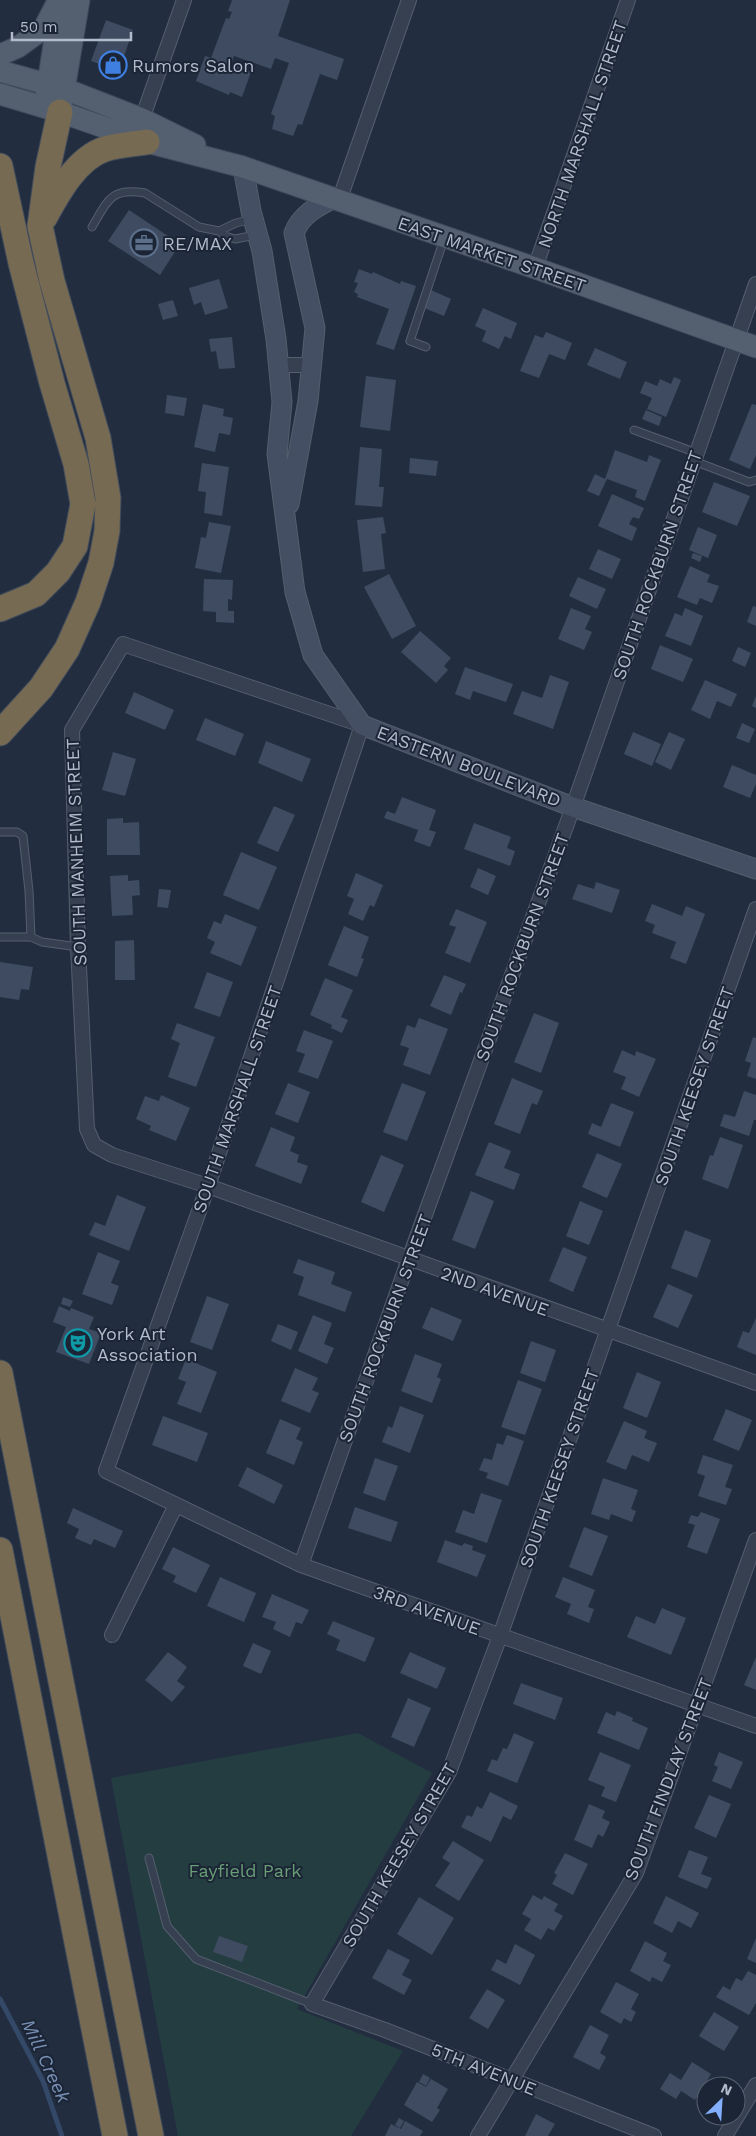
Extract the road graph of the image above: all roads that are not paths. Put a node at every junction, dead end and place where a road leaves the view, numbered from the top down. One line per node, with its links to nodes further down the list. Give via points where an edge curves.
1 (60, 0): 6 (main road, via 44,28 18,47); 9 (main road)
2 (79, 0): 9 (main road)
3 (184, 0): 10 (street)
4 (409, 0): 13 (street)
5 (628, 0): 19 (street, NORTH MARSHALL STREET)
6 (0, 55)
7 (0, 71): 9 (main road, EAST MARKET STREET)
8 (0, 94): 9 (main road, EAST MARKET STREET)
9 (54, 98): 10 (main road, EAST MARKET STREET); 14 (highway)
10 (144, 130): 11 (main road, EAST MARKET STREET); 14 (highway, via 89,157 78,167)
11 (236, 164): 13 (main road, EAST MARKET STREET); 16 (street, EASTERN BOULEVARD)
12 (0, 166): 30 (highway, via 21,263 76,464 83,504 75,546 58,572 36,594)
13 (336, 200): 18 (main road, EAST MARKET STREET); 25 (street, EASTERN BOULEVARD, via 315,207 302,218 294,233 315,328)
14 (40, 226): 32 (highway, via 52,281 98,438 108,498 107,531 96,579 67,649 41,688)
15 (92, 226): 17 (lane, via 110,197 135,192 146,193 199,227)
16 (256, 226): 17 (lane, via 236,223); 17 (lane, via 235,240); 24 (street, EASTERN BOULEVARD)
17 (220, 231)
18 (444, 237): 19 (main road, EAST MARKET STREET); 22 (lane, via 410,341)
19 (535, 268): 21 (main road, EAST MARKET STREET)
20 (756, 284): 21 (street, SOUTH ROCKBURN STREET)
21 (738, 334): 23 (main road, EAST MARKET STREET); 27 (street, SOUTH ROCKBURN STREET)
22 (426, 347)
23 (756, 348)
24 (279, 365): 25 (street); 29 (street, EASTERN BOULEVARD, via 282,402 277,454)
25 (311, 365): 29 (street, EASTERN BOULEVARD, via 308,400)
26 (634, 430): 27 (lane)
27 (695, 457): 28 (lane, via 749,482); 33 (street, SOUTH ROCKBURN STREET)
28 (756, 480)
29 (286, 522): 31 (street, EASTERN BOULEVARD, via 295,592 313,655)
30 (0, 609)
31 (362, 725): 33 (street, EASTERN BOULEVARD); 39 (street, SOUTH MANHEIM STREET, via 123,644 72,730); 41 (street, SOUTH MARSHALL STREET)
32 (0, 733)
33 (573, 807): 35 (street, EASTERN BOULEVARD); 42 (street, SOUTH ROCKBURN STREET)
34 (0, 832): 38 (lane, via 17,832 24,836)
35 (756, 869)
36 (756, 909): 43 (street, SOUTH KEESEY STREET)
37 (0, 937): 38 (lane)
38 (31, 937): 39 (lane, via 42,942)
39 (78, 947): 40 (street, SOUTH MANHEIM STREET, via 87,1129)
40 (94, 1145): 41 (street, 2ND AVENUE, via 112,1155)
41 (208, 1186): 42 (street, 2ND AVENUE); 46 (street, SOUTH MARSHALL STREET)
42 (409, 1259): 43 (street, 2ND AVENUE); 50 (street, SOUTH ROCKBURN STREET)
43 (607, 1331): 45 (street, 2ND AVENUE); 52 (street, SOUTH KEESEY STREET)
44 (0, 1373): 60 (highway)
45 (756, 1383)
46 (106, 1471): 47 (street, 3RD AVENUE)
47 (176, 1505): 50 (street, 3RD AVENUE); 51 (street)
48 (756, 1540): 53 (street, SOUTH FINDLAY STREET)
49 (0, 1550): 59 (highway)
50 (301, 1565): 52 (street, 3RD AVENUE)
51 (112, 1635)
52 (500, 1636): 53 (street, 3RD AVENUE); 56 (street, SOUTH KEESEY STREET, via 449,1772)
53 (698, 1706): 54 (street, 3RD AVENUE); 57 (street, SOUTH FINDLAY STREET, via 636,1873)
54 (756, 1726)
55 (149, 1858): 56 (lane, via 167,1926 196,1959)
56 (312, 2004): 57 (street, 5TH AVENUE)
57 (512, 2080): 61 (street, SOUTH FINDLAY STREET); 62 (street, 5TH AVENUE)
58 (756, 2085): 63 (street)
59 (114, 2136)
60 (151, 2136)
61 (478, 2136)
62 (654, 2136)
63 (725, 2136)

